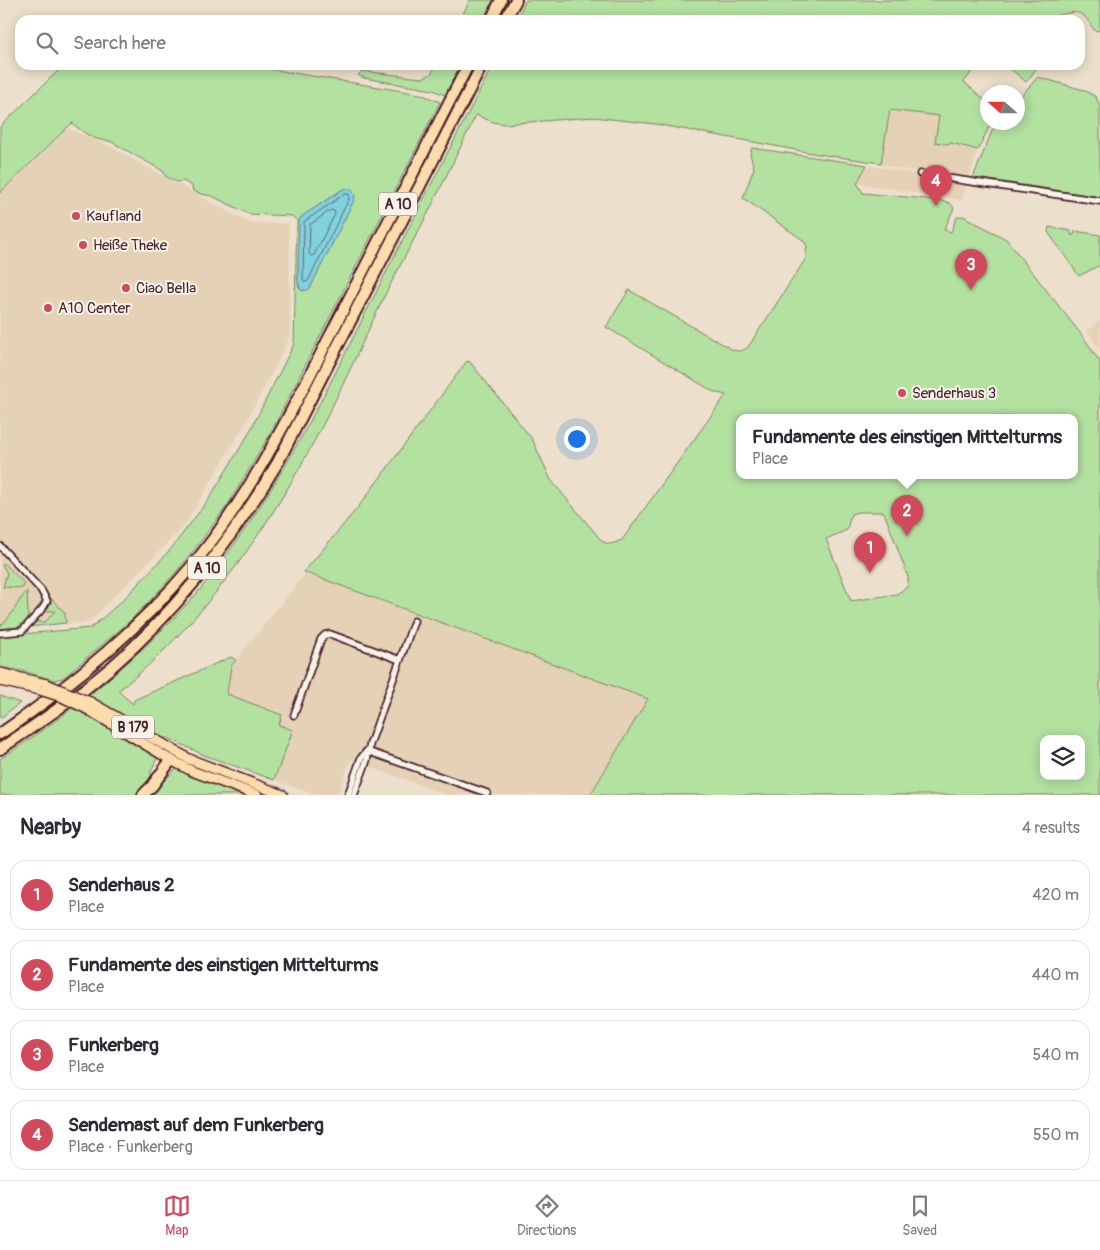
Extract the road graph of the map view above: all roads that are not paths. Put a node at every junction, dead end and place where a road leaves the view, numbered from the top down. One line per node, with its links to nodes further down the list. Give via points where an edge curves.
1 (501, 0): 3 (highway)
2 (516, 0): 4 (highway)
3 (494, 15)
4 (508, 15)
5 (465, 70): 17 (highway, A 10, via 295,404 242,498 164,598 94,664)
6 (479, 70): 18 (highway, A 10, via 286,446 228,540 172,608 127,652 91,684)
7 (920, 174): 8 (street)
8 (1100, 201)
9 (0, 546): 11 (street, via 41,590 47,601 22,630)
10 (414, 622): 12 (street)
11 (0, 633)
12 (400, 660): 16 (street, via 330,634 325,635); 19 (street)
13 (0, 673): 15 (main road, B 179)
14 (0, 681): 15 (main road, B 179)
15 (43, 687): 20 (main road, B 179, bridge, via 89,706)
16 (294, 715)
17 (0, 734)
18 (2, 749)
19 (367, 751): 21 (street); 25 (street, via 361,758); 26 (street, via 367,760)
20 (173, 756): 22 (highway); 23 (main road, B 179, via 192,771); 24 (main road, B 179)
21 (487, 794)
22 (142, 795)
23 (257, 795)
24 (283, 795)
25 (348, 795)
26 (354, 795)

